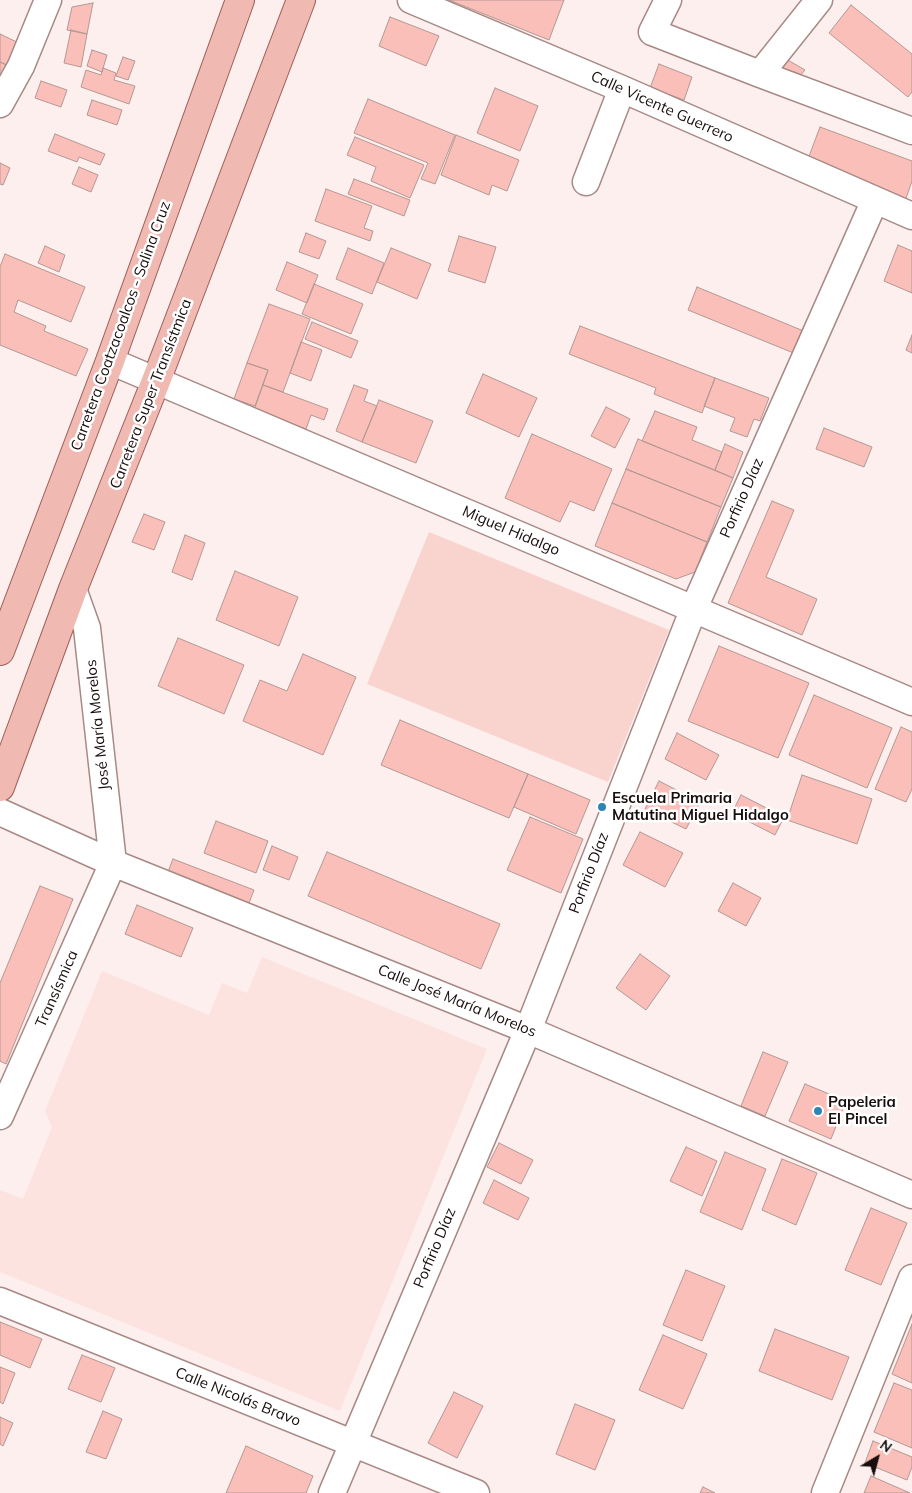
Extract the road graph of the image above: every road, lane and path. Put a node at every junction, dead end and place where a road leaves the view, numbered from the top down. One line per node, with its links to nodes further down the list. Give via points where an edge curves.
1 (48, 0): 9 (street, via 21,66)
2 (240, 0): 14 (main road, Carretera Coatzacoalcos - Salina Cruz)
3 (301, 0): 15 (main road, Carretera Super Transístmica)
4 (412, 0): 8 (street, Calle Vicente Guerrero)
5 (668, 0): 7 (street, via 652,32)
6 (819, 0): 7 (street)
7 (760, 74): 10 (street)
8 (622, 89): 11 (street); 12 (street, Calle Vicente Guerrero)
9 (0, 104)
10 (912, 131)
11 (586, 182)
12 (875, 200): 13 (street, Calle Vicente Guerrero); 17 (street, Porfirio Díaz)
13 (912, 216)
14 (110, 360): 15 (street, Miguel Hidalgo); 18 (main road, Carretera Coatzacoalcos - Salina Cruz)
15 (156, 381): 16 (main road, Carretera Super Transístmica); 17 (street, Miguel Hidalgo)
16 (73, 589): 20 (main road, Carretera Super Transístmica); 22 (street, José María Morelos, via 88,628)
17 (694, 608): 19 (street, Miguel Hidalgo); 23 (street, Porfirio Díaz)
18 (0, 651)
19 (912, 702)
20 (0, 787)
21 (0, 812): 22 (street, Calle José María Morelos)
22 (113, 863): 23 (street, Calle José María Morelos); 24 (street, Transísmica)
23 (528, 1030): 25 (street, Calle José María Morelos); 29 (street, Porfirio Díaz)
24 (0, 1116)
25 (912, 1195)
26 (912, 1278): 28 (street)
27 (0, 1301): 29 (street, Calle Nicolás Bravo)
28 (906, 1311): 32 (street)
29 (353, 1444): 30 (street, Porfirio Díaz); 31 (street, Calle Nicolás Bravo)
30 (332, 1493)
31 (476, 1493)
32 (824, 1493)

